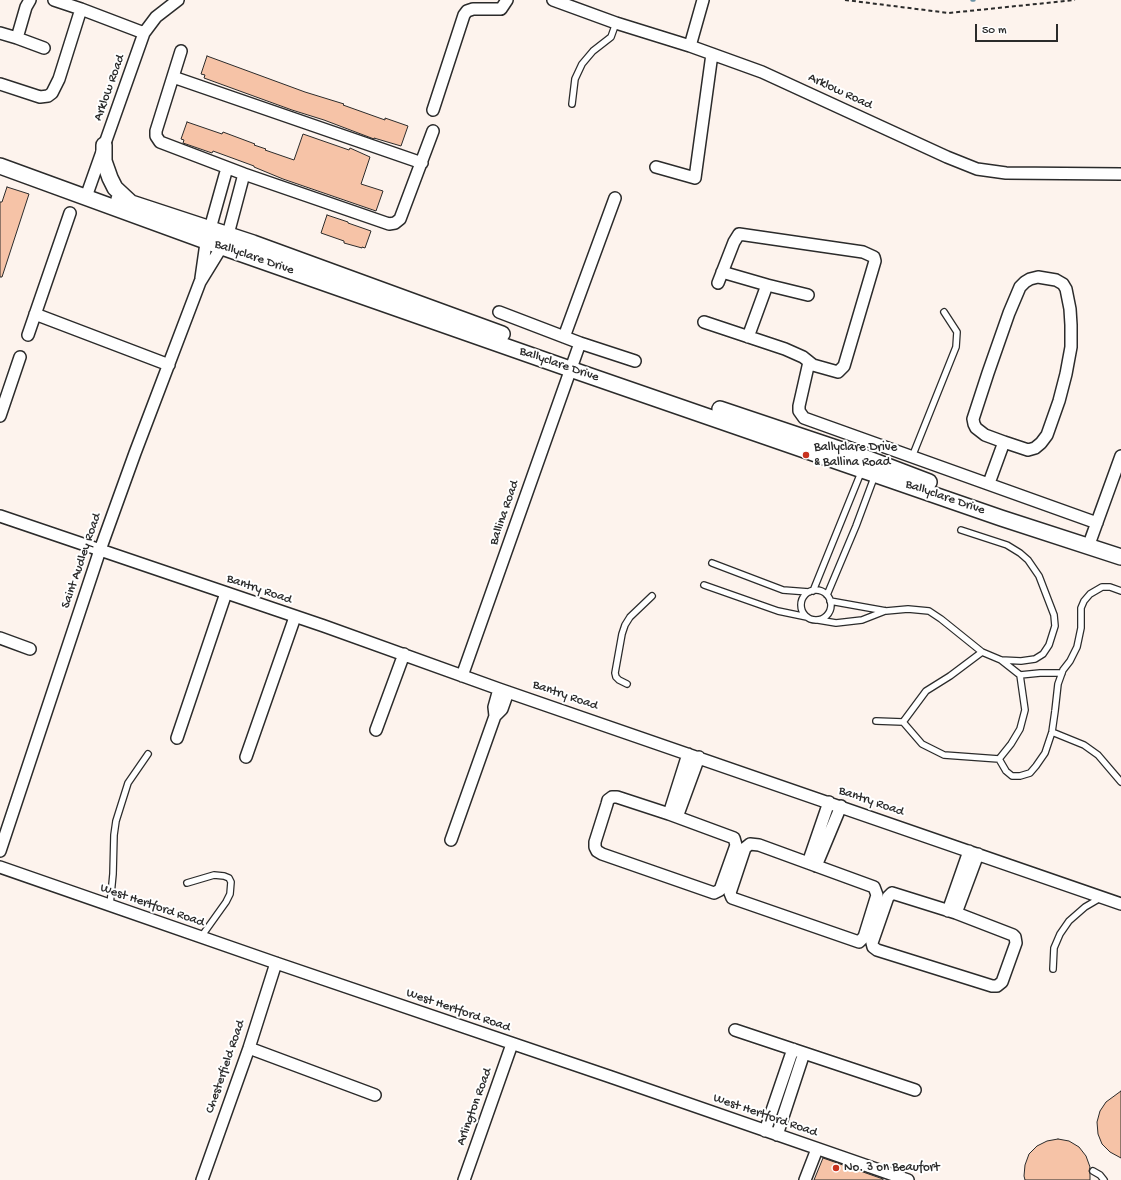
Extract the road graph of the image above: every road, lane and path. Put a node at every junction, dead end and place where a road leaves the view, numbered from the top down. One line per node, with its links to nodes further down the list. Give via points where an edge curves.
1 (30, 0): 13 (street)
2 (54, 0): 9 (street)
3 (178, 0): 12 (street, Arklow Road, via 156,17)
4 (507, 0): 21 (street, via 501,9 472,9 464,15)
5 (553, 0): 10 (street, Arklow Road)
6 (703, 0): 14 (street)
7 (845, 0): 8 (path, via 949,13)
8 (1075, 0)
9 (81, 9): 12 (street); 19 (street, via 59,79 52,93 40,96)
10 (616, 23): 14 (street, Arklow Road); 20 (lane, via 611,37 593,51 582,64 575,79)
11 (0, 33): 13 (street)
12 (144, 33): 23 (street, Arklow Road)
13 (17, 38): 15 (street)
14 (690, 46): 17 (street, Arklow Road)
15 (44, 48)
16 (181, 51): 18 (street)
17 (712, 54): 27 (street, via 695,178); 30 (street, Arklow Road, via 776,79 977,169 1006,173)
18 (173, 77): 25 (street); 28 (street, via 156,131 157,138 175,149)
19 (0, 84)
20 (572, 104)
21 (433, 110)
22 (433, 131): 25 (street)
23 (104, 145): 31 (street, Arklow Road); 33 (street, via 104,161 114,188)
24 (0, 160): 31 (street, Ballyclare Drive)
25 (422, 163): 29 (street, via 400,219 389,224)
26 (0, 166): 31 (street, Ballyclare Drive)
27 (656, 167)
28 (227, 168): 29 (street); 35 (street, Saint Audley Road)
29 (244, 174): 36 (street, Saint Audley Road)
30 (1121, 174)
31 (87, 192): 33 (street, Ballyclare Drive); 35 (street, Ballyclare Drive)
32 (615, 198): 47 (street)
33 (130, 202): 35 (street, Ballyclare Drive)
34 (70, 213): 44 (street)
35 (209, 235): 36 (street, Ballyclare Drive); 38 (street, Saint Audley Road)
36 (225, 241): 38 (street, Saint Audley Road); 53 (street, Ballyclare Drive)
37 (722, 272): 39 (street); 40 (street); 52 (street, via 739,234 863,252 874,257 874,266 843,368 836,372)
38 (200, 282): 54 (street, Saint Audley Road)
39 (718, 283)
40 (767, 285): 41 (street); 48 (street)
41 (808, 295)
42 (499, 312): 47 (street)
43 (944, 312): 58 (lane, via 957,332 956,347)
44 (35, 314): 46 (street); 54 (street)
45 (704, 322): 48 (street)
46 (28, 335)
47 (564, 337): 49 (street)
48 (748, 337): 52 (street, via 794,352)
49 (580, 343): 51 (street); 53 (street, Ballina Road)
50 (20, 357): 55 (street)
51 (635, 361)
52 (809, 362): 57 (street, via 799,406 801,416)
53 (572, 364): 57 (street, Ballyclare Drive); 87 (street, Ballina Road)
54 (169, 365): 66 (street, Saint Audley Road)
55 (0, 416)
56 (1004, 442): 56 (street, via 980,432 973,419 1020,287 1030,279 1056,280 1066,289 1071,325 1070,347 1060,401 1047,434 1035,448 1028,450); 60 (street)
57 (873, 456): 58 (street); 64 (street, Ballyclare Drive); 70 (lane); 73 (lane, via 856,526)
58 (912, 456): 60 (street)
59 (1121, 456): 62 (street)
60 (989, 483): 62 (street)
61 (0, 516): 66 (street, Bantry Road)
62 (1097, 522): 64 (street)
63 (961, 530): 84 (lane, via 1007,545 1020,553 1039,576 1054,615 1052,637 1043,654 1021,661)
64 (1090, 543): 65 (street, Ballyclare Drive); 67 (street, Ballyclare Drive)
65 (1121, 548)
66 (100, 550): 72 (street, Bantry Road); 105 (street, Saint Audley Road)
67 (1121, 557)
68 (712, 563): 70 (lane, via 783,590)
69 (704, 585): 78 (lane, via 778,611)
70 (811, 591): 73 (lane); 78 (lane, via 801,604)
71 (1121, 591): 85 (lane, via 1102,587 1084,601 1077,647)
72 (226, 593): 77 (street, Bantry Road); 94 (street)
73 (827, 595): 75 (lane)
74 (652, 596): 88 (lane, via 630,617 622,634 615,673 619,680)
75 (830, 601): 76 (lane); 79 (lane, via 828,613)
76 (886, 611): 79 (lane, via 862,620 836,623); 82 (lane, via 929,611)
77 (295, 617): 83 (street, Bantry Road); 97 (street)
78 (807, 617): 79 (lane)
79 (817, 620)
80 (0, 638): 81 (street)
81 (30, 649)
82 (982, 652): 84 (lane); 91 (lane, via 926,691)
83 (404, 654): 87 (street, Bantry Road); 92 (street)
84 (1001, 660): 86 (lane)
85 (1062, 674): 86 (lane); 93 (lane, via 1058,684)
86 (1020, 675): 99 (lane, via 1025,710 1020,729 1012,744)
87 (462, 676): 89 (street, Bantry Road)
88 (627, 684)
89 (503, 690): 96 (street, Bantry Road); 104 (street, via 494,707 495,716)
90 (876, 721): 91 (lane)
91 (904, 722): 99 (lane, via 922,744 944,755)
92 (376, 730)
93 (1052, 732): 99 (lane, via 1045,752 1030,773 1012,776); 100 (lane, via 1084,745 1098,755)
94 (177, 738)
95 (148, 754): 112 (lane, via 128,783 116,821)
96 (688, 754): 98 (street, Bantry Road); 103 (street)
97 (246, 757)
98 (699, 757): 101 (street, Bantry Road); 103 (street)
99 (999, 759)
100 (1121, 782)
101 (829, 802): 102 (street, Bantry Road); 107 (street)
102 (841, 806): 106 (street, Bantry Road); 107 (street)
103 (673, 815): 103 (street, via 731,836 736,841 721,887 716,892 602,854 595,847 594,842 608,800 612,797)
104 (451, 840)
105 (0, 851)
106 (973, 852): 110 (street, Bantry Road); 113 (street)
107 (812, 865): 107 (street, via 874,887 877,895 864,937 859,942 731,896 748,845 754,844)
108 (0, 867): 112 (street, West Hertford Road)
109 (188, 883): 114 (lane, via 214,875 229,878 231,882 226,902)
110 (1102, 897): 111 (street, Bantry Road); 116 (lane, via 1069,921 1060,934 1054,948)
111 (1121, 904)
112 (110, 906): 114 (street, West Hertford Road)
113 (952, 912): 113 (street, via 1015,937 1016,943 1000,984 992,986 873,947 872,943 892,893)
114 (201, 937): 115 (street, West Hertford Road)
115 (276, 963): 118 (street, West Hertford Road); 119 (street, Chesterfield Road)
116 (1053, 970)
117 (735, 1030): 120 (street)
118 (512, 1044): 124 (street, West Hertford Road); 129 (street, Arlington Road)
119 (249, 1048): 123 (street); 128 (street, Chesterfield Road)
120 (793, 1049): 121 (street); 124 (street)
121 (804, 1053): 122 (street); 125 (street)
122 (915, 1090)
123 (375, 1095)
124 (765, 1131): 125 (street, West Hertford Road)
125 (777, 1135): 126 (street, West Hertford Road)
126 (817, 1149): 130 (street); 131 (street, West Hertford Road)
127 (1094, 1170): 132 (lane)
128 (202, 1180)
129 (464, 1180)
130 (805, 1180)
131 (908, 1180)
132 (1104, 1180)

